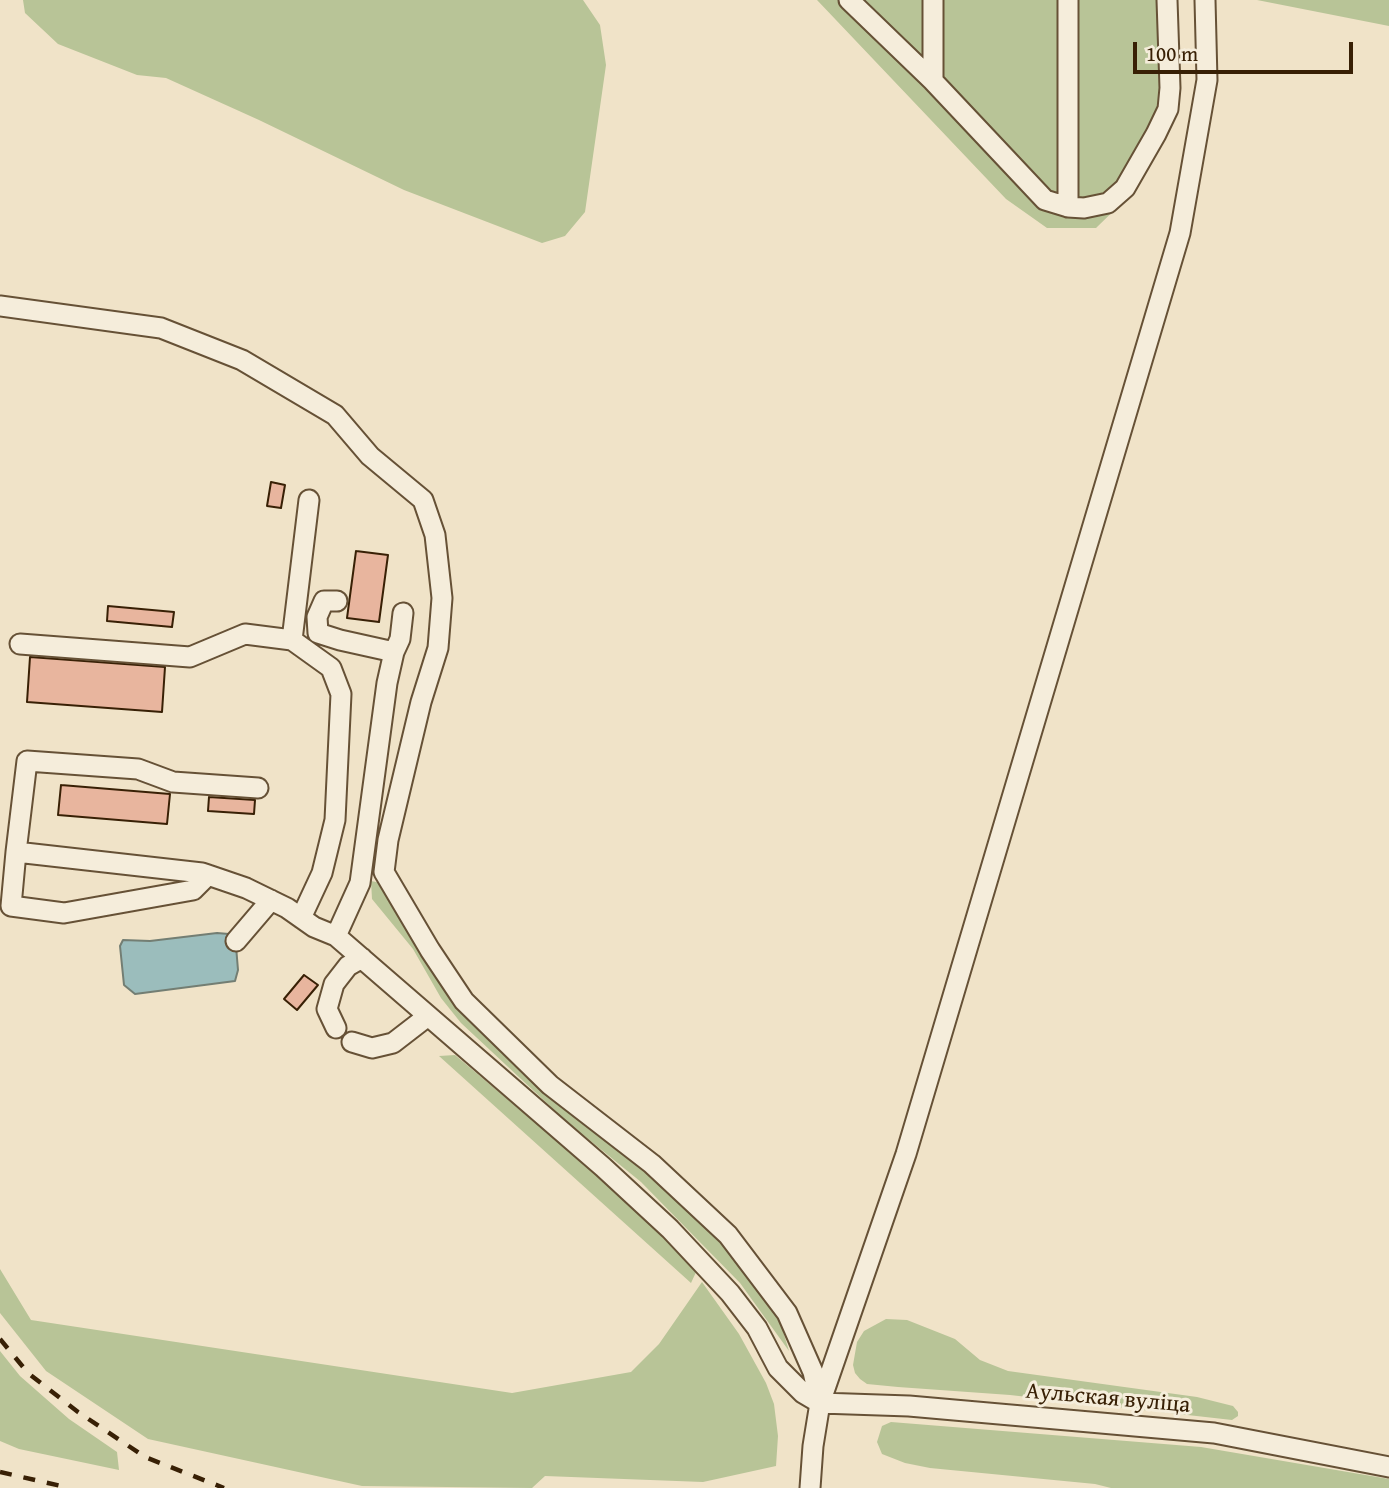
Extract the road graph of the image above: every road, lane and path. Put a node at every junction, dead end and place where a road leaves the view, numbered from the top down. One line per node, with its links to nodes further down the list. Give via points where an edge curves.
1 (849, 0): 6 (street)
2 (933, 0): 6 (street)
3 (1068, 0): 7 (street)
4 (1167, 0): 7 (street, via 1170,88 1168,109 1156,134 1125,188 1108,203)
5 (1205, 0): 26 (street, via 1207,80 1180,233 906,1154)
6 (933, 81): 7 (street, via 1045,200)
7 (1068, 206)
8 (0, 306): 26 (street, via 161,328 242,360 335,415 370,456 423,500 435,535 442,598 438,648 421,702 384,873 464,1001 550,1085 652,1164 728,1235 787,1313 813,1371)
9 (309, 500): 12 (street)
10 (337, 601): 14 (street, via 324,601 317,617 318,632)
11 (403, 613): 14 (street)
12 (292, 640): 13 (street, via 245,634 190,657); 19 (street, via 331,668 341,694 335,820 323,873)
13 (20, 644)
14 (394, 652): 20 (street, via 360,883)
15 (258, 788): 16 (street, via 173,782 138,769 27,761)
16 (16, 852): 17 (street); 17 (street, via 11,906 64,913 193,890)
17 (208, 875): 18 (street)
18 (271, 900): 19 (street); 21 (street)
19 (301, 918): 20 (street)
20 (336, 936): 22 (street)
21 (236, 941)
22 (362, 958): 23 (street); 24 (street, via 348,966 334,984 327,1009)
23 (428, 1016): 25 (street, via 393,1043 372,1048); 26 (street, via 670,1229 730,1293 757,1328 778,1368)
24 (336, 1028)
25 (352, 1042)
26 (820, 1404): 27 (street, Аульская вуліца, via 909,1406 1214,1433); 28 (street)
27 (1389, 1466)
28 (810, 1488)

